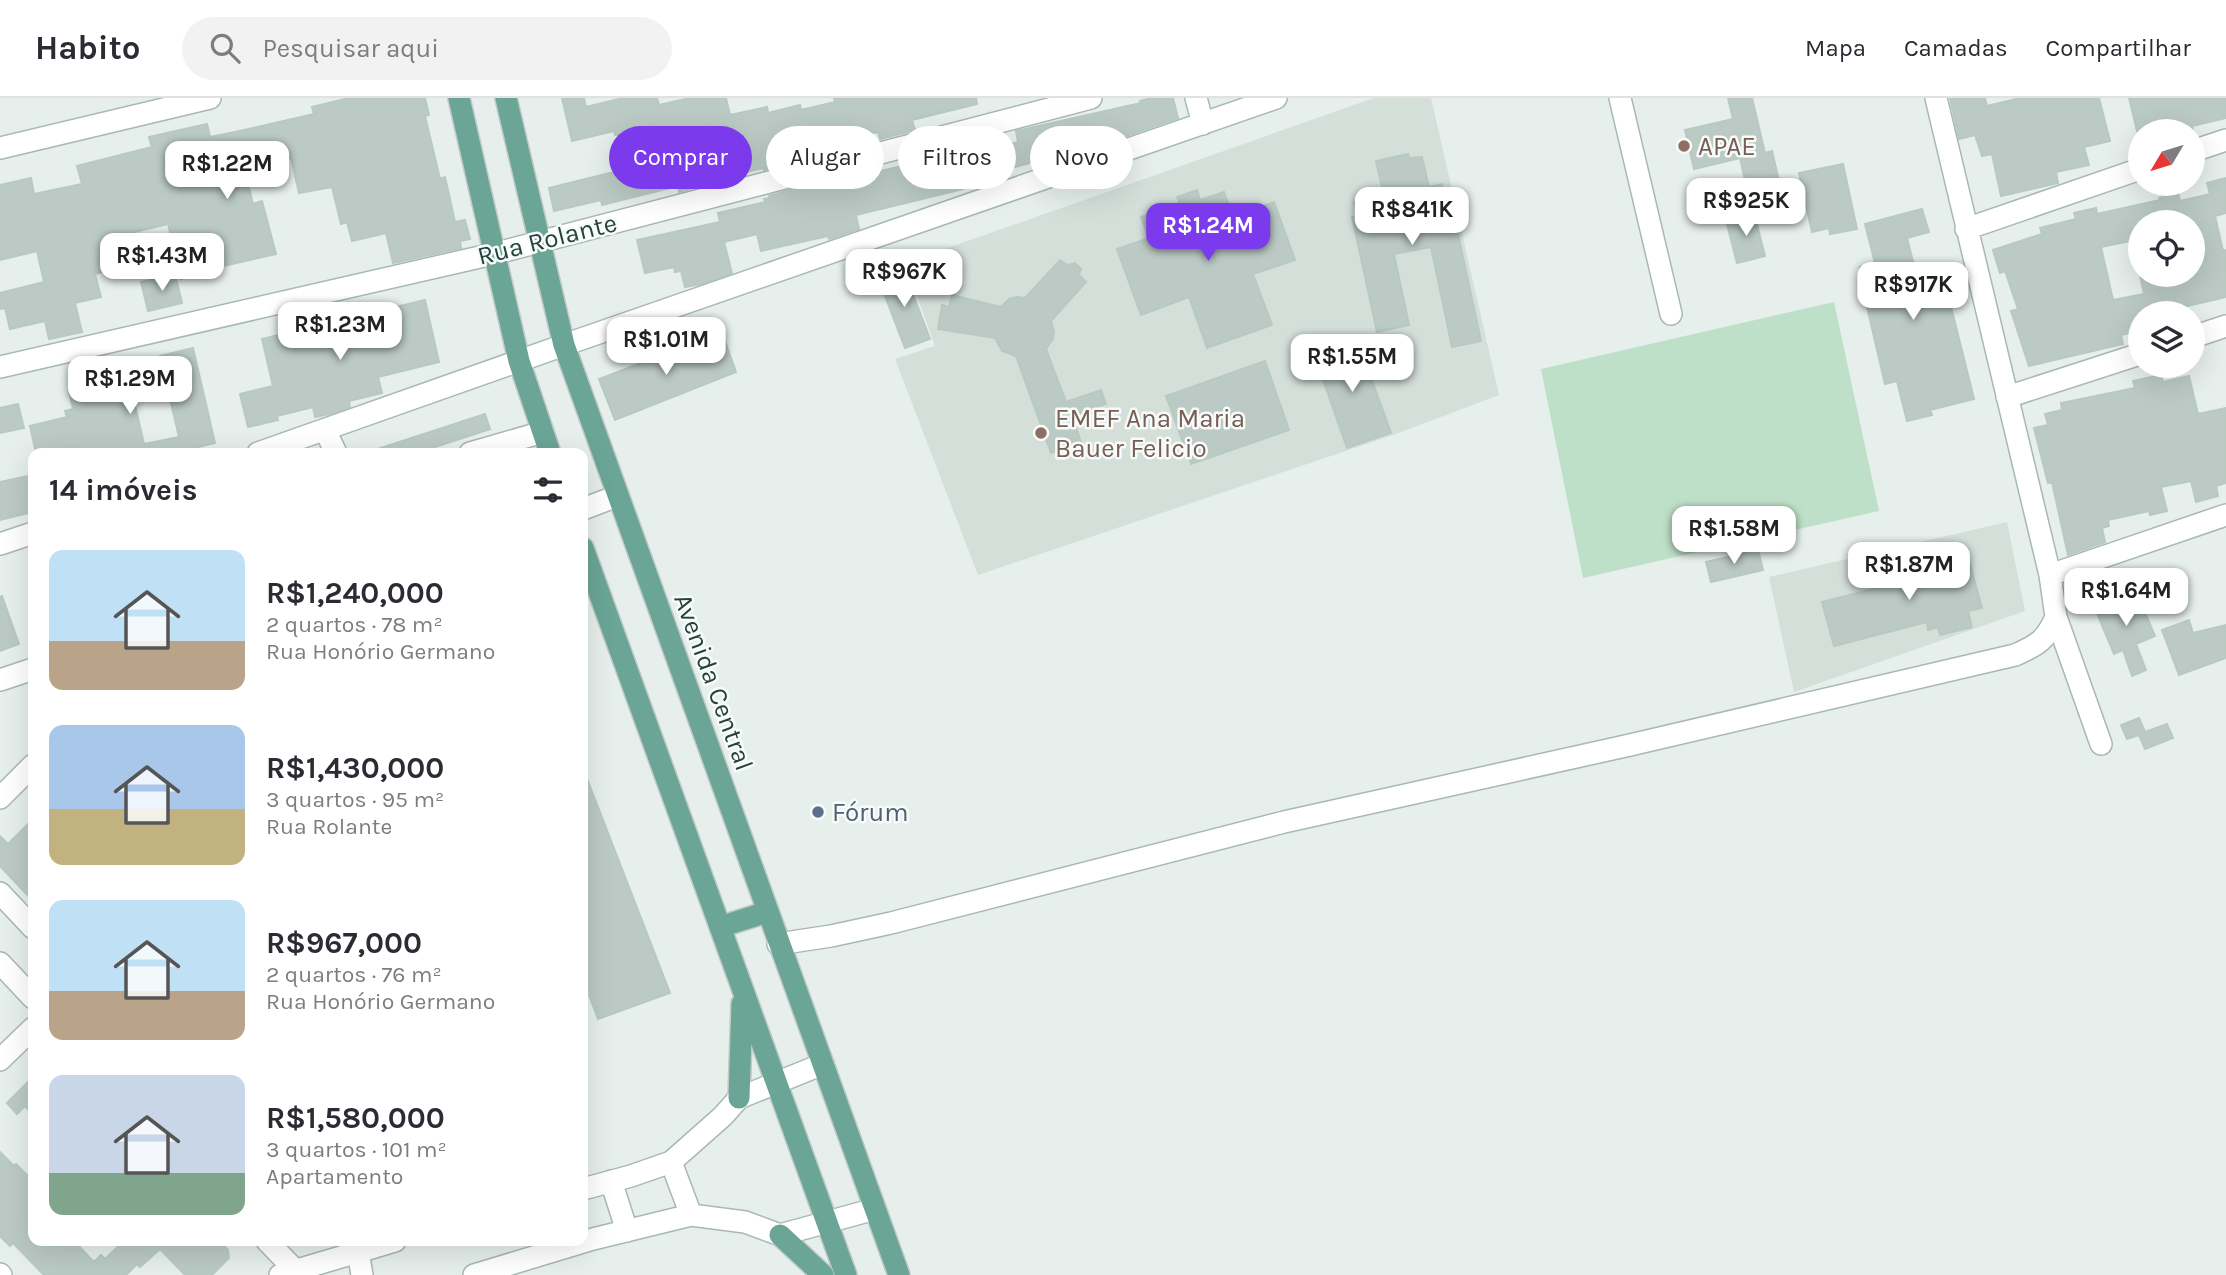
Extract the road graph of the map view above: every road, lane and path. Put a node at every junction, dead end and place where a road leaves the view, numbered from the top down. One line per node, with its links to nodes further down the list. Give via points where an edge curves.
1 (210, 98): 12 (street)
2 (459, 98): 16 (main road)
3 (506, 98): 15 (main road, Avenida Central)
4 (1091, 98): 15 (street, Rua Rolante)
5 (1196, 98): 9 (street)
6 (1276, 98): 9 (street)
7 (1620, 98): 17 (street)
8 (1936, 98): 14 (street)
9 (1203, 124): 20 (street)
10 (2226, 140): 11 (street)
11 (2205, 147)
12 (0, 148)
13 (2128, 173): 14 (street)
14 (1966, 229): 24 (street)
15 (540, 242): 16 (street, Rua Rolante); 20 (main road, Avenida Central)
16 (493, 254): 22 (main road); 23 (street, Rua Rolante)
17 (1671, 314)
18 (2226, 326): 19 (street)
19 (2205, 333)
20 (564, 345): 22 (street); 31 (main road, Avenida Central)
21 (2128, 358): 24 (street)
22 (519, 361): 25 (street); 26 (main road)
23 (0, 367)
24 (2007, 397): 36 (street)
25 (324, 430): 27 (street); 28 (street)
26 (543, 432): 29 (street); 30 (main road)
27 (272, 448)
28 (333, 448)
29 (487, 448)
30 (548, 448)
31 (617, 496): 32 (street); 45 (main road, Avenida Central)
32 (588, 507)
33 (2226, 515): 36 (street)
34 (28, 535): 35 (street)
35 (0, 544)
36 (2050, 575): 38 (street)
37 (589, 584): 47 (main road)
38 (2056, 617): 41 (street); 48 (street, via 2042,640 2015,655 1284,822 891,923)
39 (28, 671): 40 (street)
40 (0, 680)
41 (2101, 744)
42 (28, 770): 43 (street)
43 (0, 798)
44 (0, 893): 46 (street)
45 (767, 912): 47 (main road); 48 (main road, Avenida Central)
46 (28, 923)
47 (720, 927): 50 (main road)
48 (778, 944): 54 (main road, Avenida Central)
49 (0, 962): 51 (street)
50 (743, 992): 55 (main road); 56 (main road)
51 (28, 993)
52 (28, 1033): 53 (street)
53 (0, 1060)
54 (823, 1063): 55 (street); 60 (main road, Avenida Central)
55 (775, 1082): 56 (street); 62 (main road)
56 (738, 1098): 57 (street)
57 (671, 1162): 58 (street); 61 (street)
58 (611, 1181): 59 (street); 63 (street)
59 (588, 1188)
60 (875, 1209): 62 (street); 75 (main road, Avenida Central)
61 (691, 1216): 63 (street); 64 (street, via 745,1222)
62 (826, 1222): 64 (street); 74 (main road)
63 (627, 1231): 65 (street)
64 (780, 1235): 73 (main road)
65 (588, 1239)
66 (271, 1246): 70 (street)
67 (354, 1246): 70 (street)
68 (358, 1246): 71 (street)
69 (559, 1246): 72 (street)
70 (291, 1274)
71 (362, 1275)
72 (474, 1275)
73 (824, 1275)
74 (846, 1275)
75 (899, 1275)

